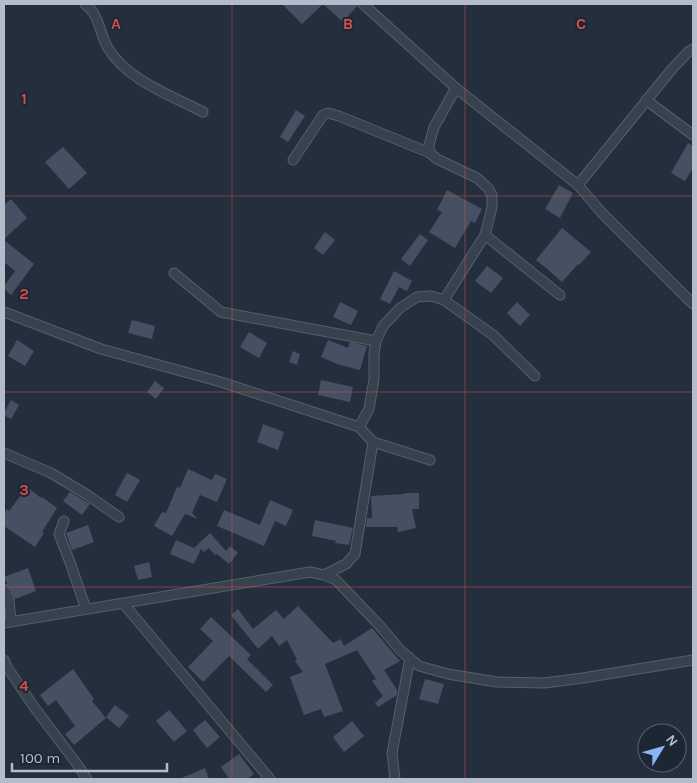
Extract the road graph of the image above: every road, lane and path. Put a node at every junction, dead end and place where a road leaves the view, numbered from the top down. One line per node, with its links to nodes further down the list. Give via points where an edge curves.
1 (86, 4): 6 (street, via 96,15 107,46 131,74)
2 (363, 4): 4 (street)
3 (693, 49): 5 (street)
4 (456, 88): 8 (street, via 434,127); 10 (street)
5 (646, 100): 7 (street); 10 (street)
6 (203, 112)
7 (693, 135)
8 (430, 153): 9 (street, via 328,113 323,115); 11 (street, via 477,178 488,188 492,207)
9 (293, 160)
10 (578, 185): 15 (street)
11 (485, 236): 13 (street); 14 (street)
12 (174, 273): 17 (street, via 221,312)
13 (560, 295)
14 (444, 300): 17 (street, via 417,297 400,308 383,326); 18 (street, via 493,335)
15 (693, 304)
16 (4, 312): 19 (street, via 101,349 221,382)
17 (376, 341): 19 (street, via 369,409)
18 (535, 376)
19 (359, 427): 20 (street)
20 (372, 442): 22 (street); 25 (street, via 355,554 346,564)
21 (4, 453): 23 (street, via 52,473)
22 (430, 460)
23 (119, 517)
24 (64, 521): 28 (street, via 59,534)
25 (324, 575): 27 (street, via 310,572); 30 (street, via 345,588)
26 (4, 589): 29 (street, via 9,600)
27 (124, 603): 28 (street); 34 (street)
28 (86, 609): 29 (street)
29 (7, 622)
30 (410, 658): 32 (street, via 419,666 448,674 497,682 544,683); 35 (street, via 392,753)
31 (4, 660): 33 (street)
32 (693, 660)
33 (87, 779)
34 (270, 779)
35 (395, 779)

